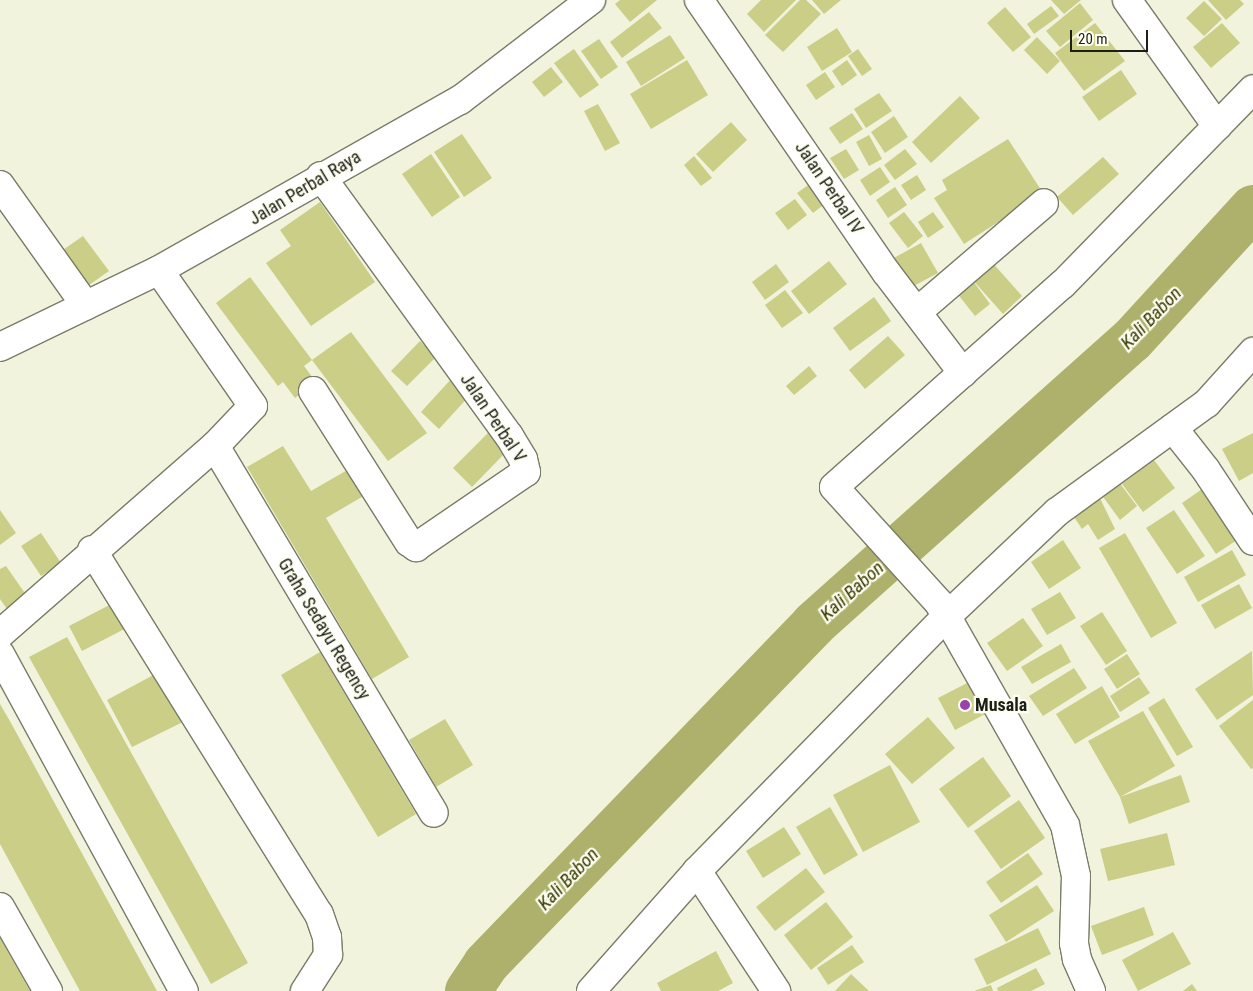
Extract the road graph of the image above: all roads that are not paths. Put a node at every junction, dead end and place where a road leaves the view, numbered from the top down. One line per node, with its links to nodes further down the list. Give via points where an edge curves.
1 (592, 0): 6 (street, Jalan Perbal Raya, via 460,100)
2 (699, 0): 11 (street, Jalan Perbal IV)
3 (1127, 0): 5 (street)
4 (1253, 89): 5 (street)
5 (1218, 126): 14 (street, via 1063,284)
6 (321, 176): 9 (street, Jalan Perbal Raya, via 267,211); 15 (street, Jalan Perbal V, via 509,436 523,459 526,472 416,548 409,542)
7 (0, 185): 10 (street)
8 (1044, 203): 11 (street)
9 (159, 270): 10 (street, Jalan Perbal Raya); 17 (street, via 252,400 251,412)
10 (86, 306): 12 (street, Jalan Perbal Raya)
11 (917, 312): 14 (street, Jalan Perbal IV)
12 (0, 347)
13 (1253, 352): 16 (street, via 1207,402)
14 (964, 373): 20 (street, via 834,487)
15 (313, 391)
16 (1173, 428): 18 (street, via 1206,470); 20 (street, via 1069,502)
17 (215, 446): 19 (street); 23 (street, Graha Sedayu Regency)
18 (1253, 541)
19 (92, 550): 21 (street); 28 (street, via 319,914 327,937 328,955)
20 (943, 609): 24 (street); 31 (street, via 1066,825 1076,876 1076,959)
21 (0, 634)
22 (0, 654): 27 (street)
23 (434, 813)
24 (697, 871): 29 (street); 30 (street)
25 (0, 907): 26 (street)
26 (48, 991)
27 (184, 991)
28 (305, 991)
29 (591, 991)
30 (776, 991)
31 (1091, 991)

